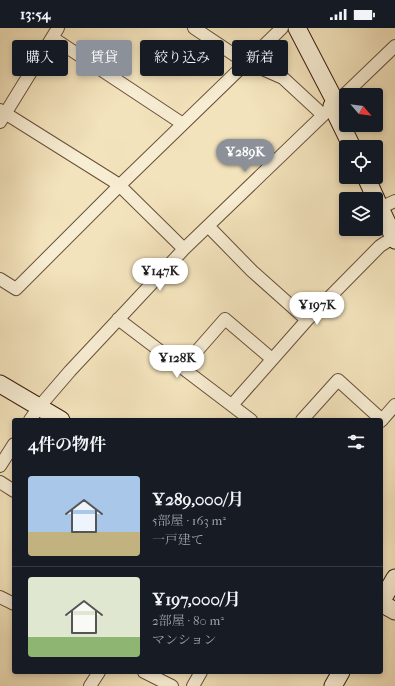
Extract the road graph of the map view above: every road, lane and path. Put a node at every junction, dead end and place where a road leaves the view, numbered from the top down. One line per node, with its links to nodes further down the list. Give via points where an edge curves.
1 (194, 28): 7 (street)
2 (282, 28): 5 (street)
3 (296, 28): 10 (street)
4 (56, 33): 11 (street); 12 (street)
5 (269, 40)
6 (395, 46): 10 (street)
7 (232, 53)
8 (232, 76): 12 (street)
9 (278, 76): 10 (street)
10 (330, 108): 13 (street); 16 (street)
11 (2, 116): 14 (street)
12 (183, 124): 14 (street)
13 (348, 140)
14 (120, 186): 18 (street); 19 (street, via 16,289)
15 (383, 205): 17 (street)
16 (208, 226): 18 (street); 21 (street, via 252,271)
17 (394, 239): 21 (street, via 380,246)
18 (184, 249): 20 (street)
19 (0, 279)
20 (118, 319): 23 (street); 27 (street)
21 (307, 320): 22 (street)
22 (272, 359): 23 (street, via 225,319); 25 (street)
23 (182, 368): 25 (street)
24 (0, 384): 27 (street)
25 (232, 405): 29 (street)
26 (395, 405): 32 (street)
27 (34, 413): 28 (street)
28 (54, 418)
29 (248, 418)
30 (304, 418): 31 (street, via 338,380)
31 (380, 418)
32 (383, 419)
33 (12, 447): 34 (street)
34 (0, 466)
35 (0, 482): 36 (street)
36 (12, 490)
37 (395, 578): 39 (street)
38 (0, 597): 40 (street)
39 (383, 599)
40 (12, 603)
41 (383, 604): 42 (street)
42 (395, 611)
43 (98, 674): 47 (street)
44 (148, 674): 48 (street)
45 (200, 674): 49 (street)
46 (340, 674): 50 (street)
47 (90, 686)
48 (172, 686)
49 (193, 686)
50 (333, 686)

